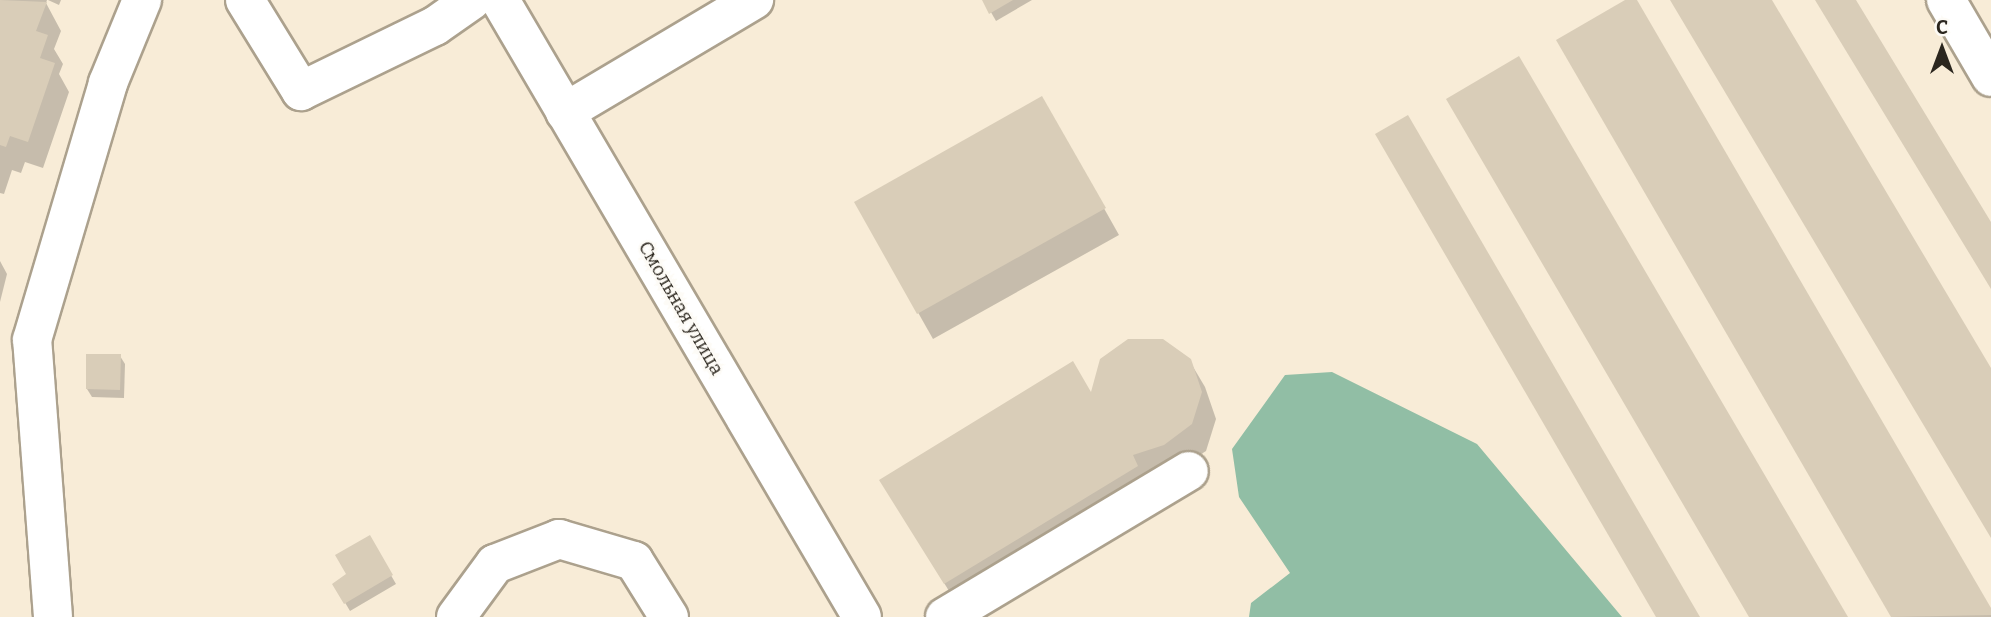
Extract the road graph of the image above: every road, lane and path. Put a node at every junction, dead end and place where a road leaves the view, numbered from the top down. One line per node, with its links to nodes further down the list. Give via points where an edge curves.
1 (142, 0): 10 (street, via 108,83 32,340)
2 (244, 0): 3 (street, via 301,91 435,26)
3 (472, 0)
4 (499, 0): 8 (street, Смольная улица)
5 (754, 0): 8 (street)
6 (1946, 0): 7 (street)
7 (1991, 77)
8 (565, 112): 13 (street, Смольная улица)
9 (1189, 471): 14 (street)
10 (53, 617)
11 (456, 617): 12 (street, via 495,564 559,539 634,561)
12 (669, 617)
13 (862, 617)
14 (945, 617)

